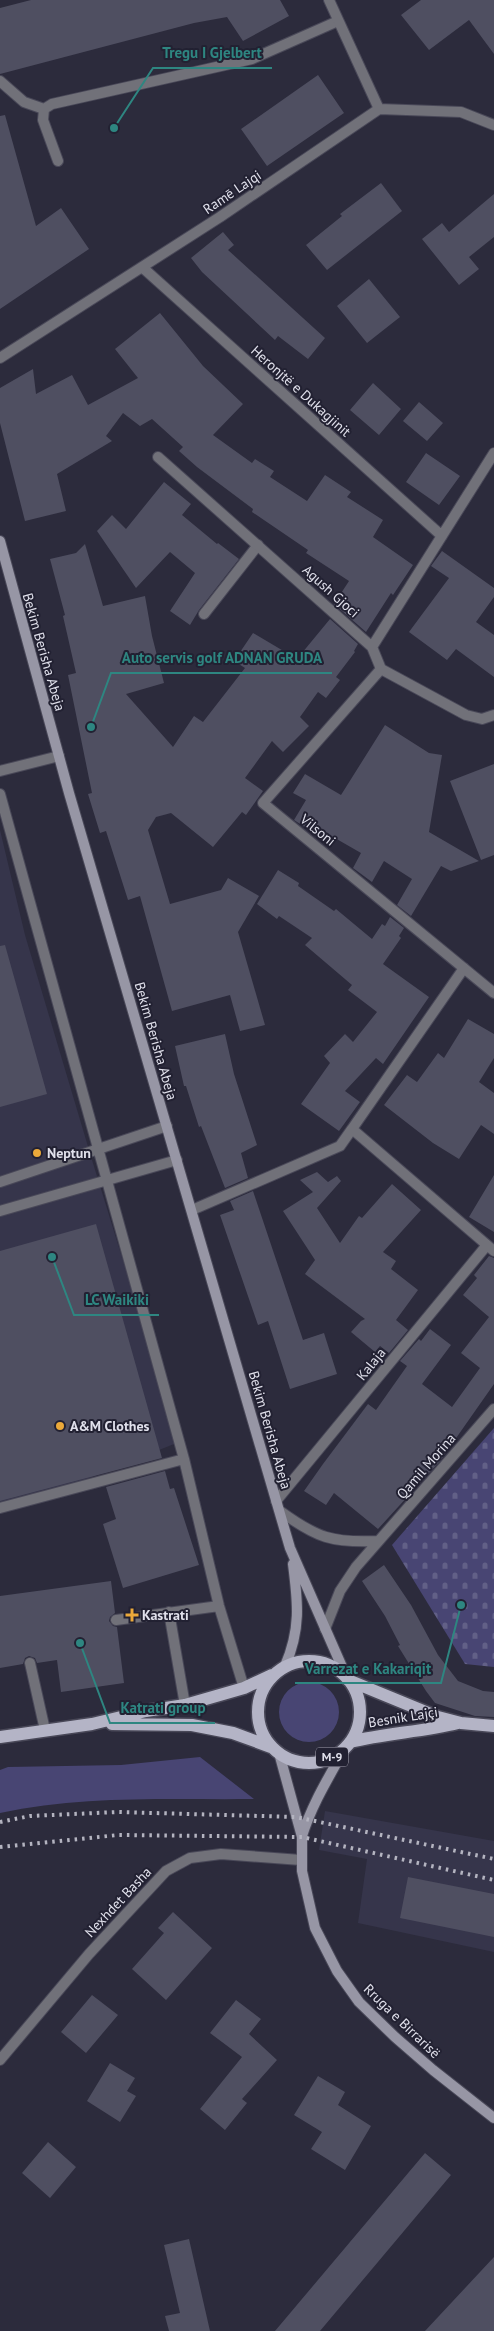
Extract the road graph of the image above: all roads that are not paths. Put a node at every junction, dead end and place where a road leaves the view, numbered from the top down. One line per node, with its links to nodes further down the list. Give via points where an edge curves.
1 (329, 0): 2 (street)
2 (338, 21): 4 (street, via 252,59 52,104); 5 (street)
3 (0, 81): 4 (street, via 24,102)
4 (44, 109): 7 (street, via 43,120)
5 (379, 109): 6 (street, via 461,112); 8 (street, Ramē Lajqi)
6 (494, 125)
7 (58, 161)
8 (142, 267): 9 (street, Ramē Lajqi); 12 (street, Heronjtë e Dukagjinit)
9 (0, 358)
10 (494, 453): 12 (street)
11 (158, 457): 14 (street, Agush Gjoci)
12 (442, 536): 16 (street)
13 (0, 541): 19 (street, Bekim Berisha Abeja)
14 (258, 544): 15 (street); 16 (street, Agush Gjoci)
15 (204, 614)
16 (372, 647): 17 (street, Agush Gjoci)
17 (381, 669): 18 (street, via 466,715 482,719); 22 (street, Vilsoni, via 263,803)
18 (494, 715)
19 (59, 756): 20 (street); 24 (street, Bekim Berisha Abeja)
20 (0, 771)
21 (0, 794): 26 (street)
22 (464, 968): 23 (street, Vilsoni); 25 (street)
23 (494, 993)
24 (167, 1126): 26 (street); 27 (street, Bekim Berisha Abeja)
25 (352, 1129): 30 (street, via 340,1146); 32 (street, Kalaja)
26 (98, 1149): 28 (street); 29 (street)
27 (177, 1160): 28 (street); 30 (street, Bekim Berisha Abeja)
28 (107, 1179): 31 (street); 34 (street)
29 (0, 1182)
30 (192, 1210): 35 (street, Bekim Berisha Abeja)
31 (0, 1211)
32 (490, 1248): 35 (street, Kalaja)
33 (494, 1409): 37 (street, Qamil Morina)
34 (184, 1459): 36 (street); 39 (street)
35 (278, 1506): 37 (street, via 295,1522 324,1537 340,1542); 38 (street, Bekim Berisha Abeja)
36 (0, 1508)
37 (378, 1541): 42 (street, Qamil Morina, via 340,1591)
38 (290, 1548): 42 (street, Bekim Berisha Abeja); 44 (street, Bekim Berisha Abeja, via 297,1617 295,1642)
39 (219, 1606): 40 (street); 47 (street)
40 (169, 1612): 41 (street); 48 (street)
41 (116, 1620)
42 (325, 1629): 46 (street, Bekim Berisha Abeja)
43 (30, 1664): 52 (street)
44 (285, 1666): 45 (main road, M-9); 46 (main road, M-9, via 310,1660 329,1665)
45 (274, 1674): 47 (main road, M-9); 55 (main road, M-9, via 260,1696 258,1710 261,1729)
46 (347, 1678): 49 (main road, Besnik Lajçi / M-9, via 421,1711); 54 (main road, M-9, via 358,1698 360,1711 358,1724)
47 (244, 1688): 48 (main road, M-9)
48 (185, 1705): 50 (main road, M-9)
49 (460, 1723): 51 (main road, Besnik Lajçi / M-9); 54 (main road, Besnik Lajçi / M-9, via 384,1734)
50 (92, 1724): 52 (main road, M-9); 55 (main road, M-9, via 192,1725 233,1733)
51 (494, 1726)
52 (45, 1730): 53 (main road, M-9)
53 (0, 1737)
54 (347, 1745): 55 (main road, M-9, via 327,1759 307,1763 293,1761); 56 (street, via 319,1795)
55 (275, 1750): 56 (street)
56 (302, 1837): 57 (street, Rruga e Birrarisë)
57 (302, 1860): 58 (street, Nexhdet Basha, via 221,1854 190,1858 166,1871 89,1954); 59 (street, Rruga e Birrarisë, via 315,1928 337,1971 359,2002 433,2070)
58 (0, 2060)
59 (494, 2118)

